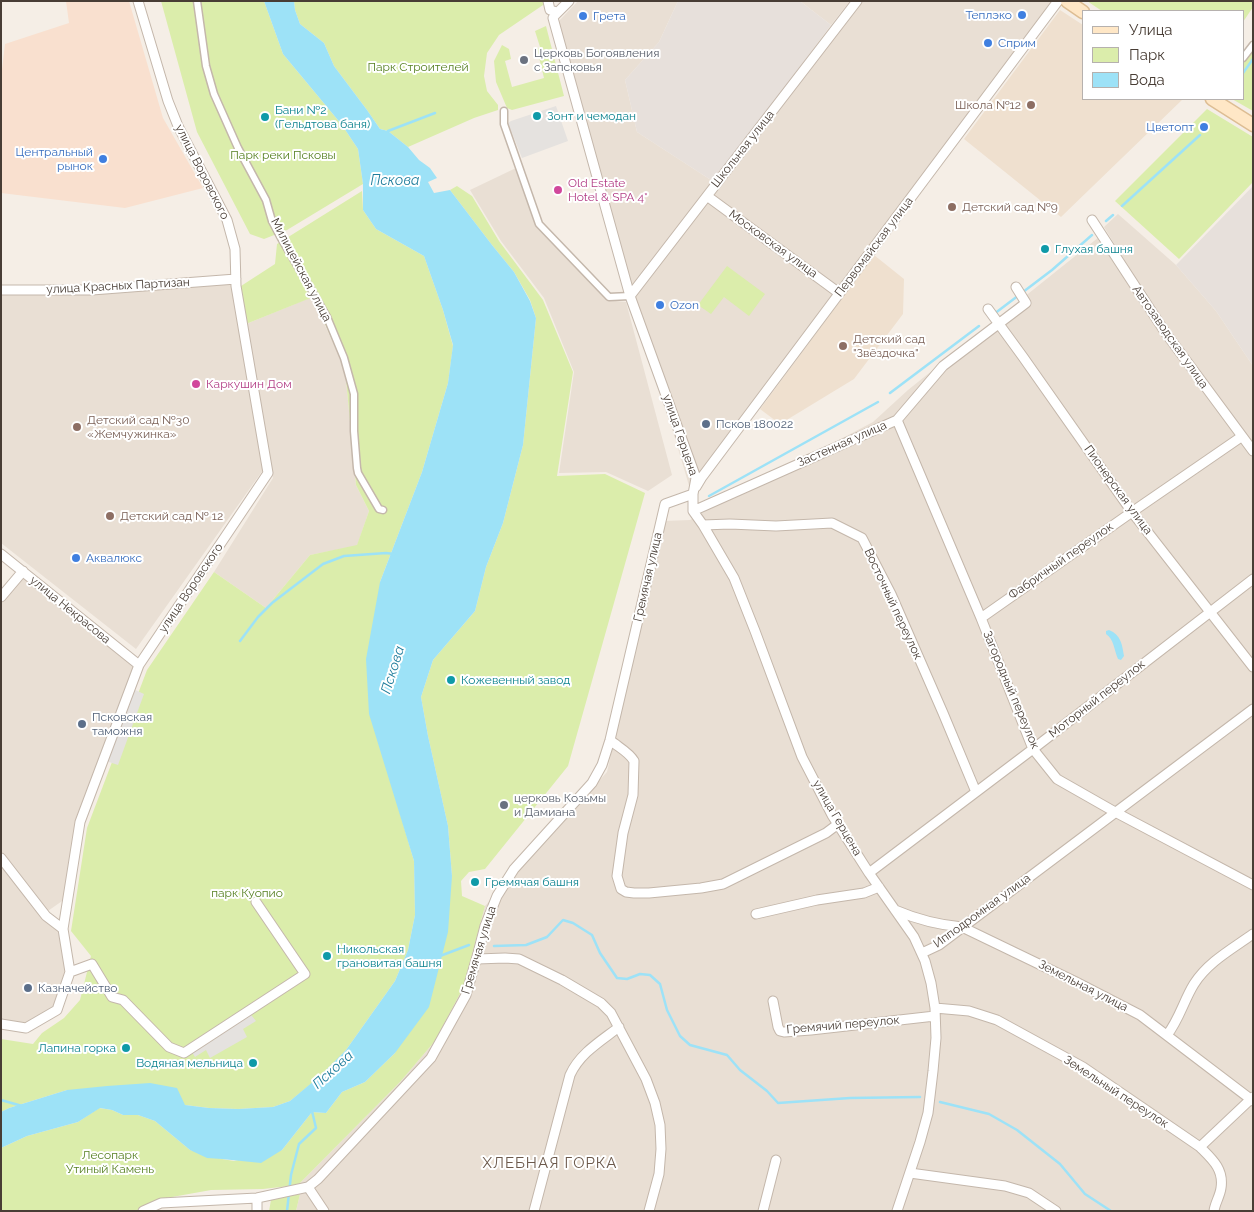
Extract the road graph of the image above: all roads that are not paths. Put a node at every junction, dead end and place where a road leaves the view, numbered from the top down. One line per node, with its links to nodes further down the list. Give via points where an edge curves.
1 (138, 1): 17 (street, улица Воровского, via 178,126 227,220 235,249)
2 (197, 1): 28 (street, Милицейская улица, via 206,66 214,94 266,200 272,221 327,317 344,358 354,394 358,473 379,509)
3 (548, 1): 9 (street, улица Герцена, via 550,10 557,12)
4 (569, 1): 9 (street)
5 (857, 1): 15 (street, Школьная улица)
6 (1058, 1): 19 (street, Первомайская улица)
7 (1067, 1): 8 (main road)
8 (1082, 11)
9 (553, 18): 21 (street, улица Герцена)
10 (1253, 45): 11 (street)
11 (1244, 57)
12 (1214, 100): 14 (main road)
13 (504, 111): 21 (street, via 504,124 539,224 609,296)
14 (1253, 125)
15 (706, 196): 19 (street, Московская улица); 21 (street, Школьная улица)
16 (1092, 220): 25 (street, Автозаводская улица, via 1165,332)
17 (236, 279): 18 (street, улица Красных Партизан, via 92,290); 38 (street, улица Воровского, via 268,473)
18 (1, 290)
19 (839, 292): 27 (street, Первомайская улица, via 702,476)
20 (1019, 292): 23 (street, Застенная улица, via 1026,303)
21 (630, 296): 27 (street, улица Герцена, via 696,478)
22 (988, 310): 23 (street, Пионерская улица)
23 (999, 324): 24 (street, Застенная улица, via 943,366); 30 (street, Пионерская улица)
24 (896, 420): 29 (street, Застенная улица); 37 (street, Загородный переулок)
25 (1241, 437): 26 (street, Автозаводская улица); 30 (street, Фабричный переулок)
26 (1253, 451)
27 (693, 494): 29 (street, улица Герцена); 41 (street, Гремячая улица, via 665,504)
28 (383, 510)
29 (693, 511): 31 (street, улица Герцена)
30 (1132, 512): 36 (street, Пионерская улица); 37 (street, Фабричный переулок)
31 (703, 525): 43 (street, Восточный переулок, via 832,523 862,538 944,713); 45 (street, улица Герцена, via 734,578 802,757)
32 (1, 554): 33 (street, улица Некрасова)
33 (23, 571): 35 (street); 38 (street, улица Некрасова)
34 (1253, 579): 36 (street, Моторный переулок)
35 (1, 597)
36 (1209, 612): 39 (street, Пионерская улица); 42 (street, Моторный переулок)
37 (981, 618): 42 (street, Загородный переулок)
38 (139, 665): 54 (street, улица Воровского, via 80,822)
39 (1253, 667)
40 (1253, 709): 44 (street, Ипподромная улица)
41 (610, 740): 45 (street, via 626,751 634,762 633,795 623,833 618,876 621,889 626,892 657,892 723,884); 57 (street, Гремячая улица, via 592,783 514,868 497,896)
42 (1034, 749): 43 (street, Моторный переулок); 44 (street, Загородный переулок, via 1057,779)
43 (976, 792): 47 (street, Моторный переулок)
44 (1114, 812): 48 (street, Загородный переулок); 53 (street, Ипподромная улица)
45 (838, 824): 47 (street, улица Герцена)
46 (1, 858): 54 (street, via 46,916)
47 (869, 873): 49 (street, улица Герцена)
48 (1253, 886)
49 (879, 887): 51 (street, улица Герцена); 52 (street, via 864,893)
50 (256, 902): 58 (street, via 305,974 184,1053 169,1047 123,1000 112,997 92,964)
51 (895, 910): 53 (street, Земельная улица, via 911,917); 56 (street, улица Герцена)
52 (756, 914)
53 (962, 927): 56 (street, Ипподромная улица, via 939,945); 63 (street, Земельная улица, via 1140,1015)
54 (62, 928): 58 (street, улица Воровского)
55 (1253, 934): 63 (street, via 1210,966 1194,984)
56 (922, 953): 60 (street, Ипподромная улица)
57 (478, 956): 62 (street, via 519,960 562,980 601,1002); 68 (street, Гремячая улица, via 466,995 431,1058 318,1179)
58 (70, 972): 61 (street, улица Воровского, via 57,1010 26,1028)
59 (773, 1001): 60 (street, Гремячий переулок, via 778,1027 784,1032)
60 (935, 1012): 65 (street, Земельный переулок, via 969,1011 997,1020 1083,1067); 67 (street, Ипподромная улица, via 936,1046 928,1113)
61 (1, 1024)
62 (619, 1027): 73 (street, via 574,1066); 74 (street, via 646,1079 660,1125 658,1174)
63 (1167, 1036): 64 (street, Земельная улица)
64 (1252, 1099): 65 (street)
65 (1200, 1147): 78 (street, Земельный переулок, via 1215,1162 1220,1174 1221,1188)
66 (776, 1160): 75 (street)
67 (910, 1173): 76 (street, Ипподромная улица); 77 (street, via 1005,1186 1029,1193)
68 (304, 1188): 69 (street); 72 (street)
69 (257, 1198): 70 (street, via 161,1204); 71 (street)
70 (143, 1211)
71 (257, 1211)
72 (324, 1211)
73 (534, 1211)
74 (648, 1211)
75 (763, 1211)
76 (897, 1211)
77 (1056, 1211)
78 (1214, 1211)

